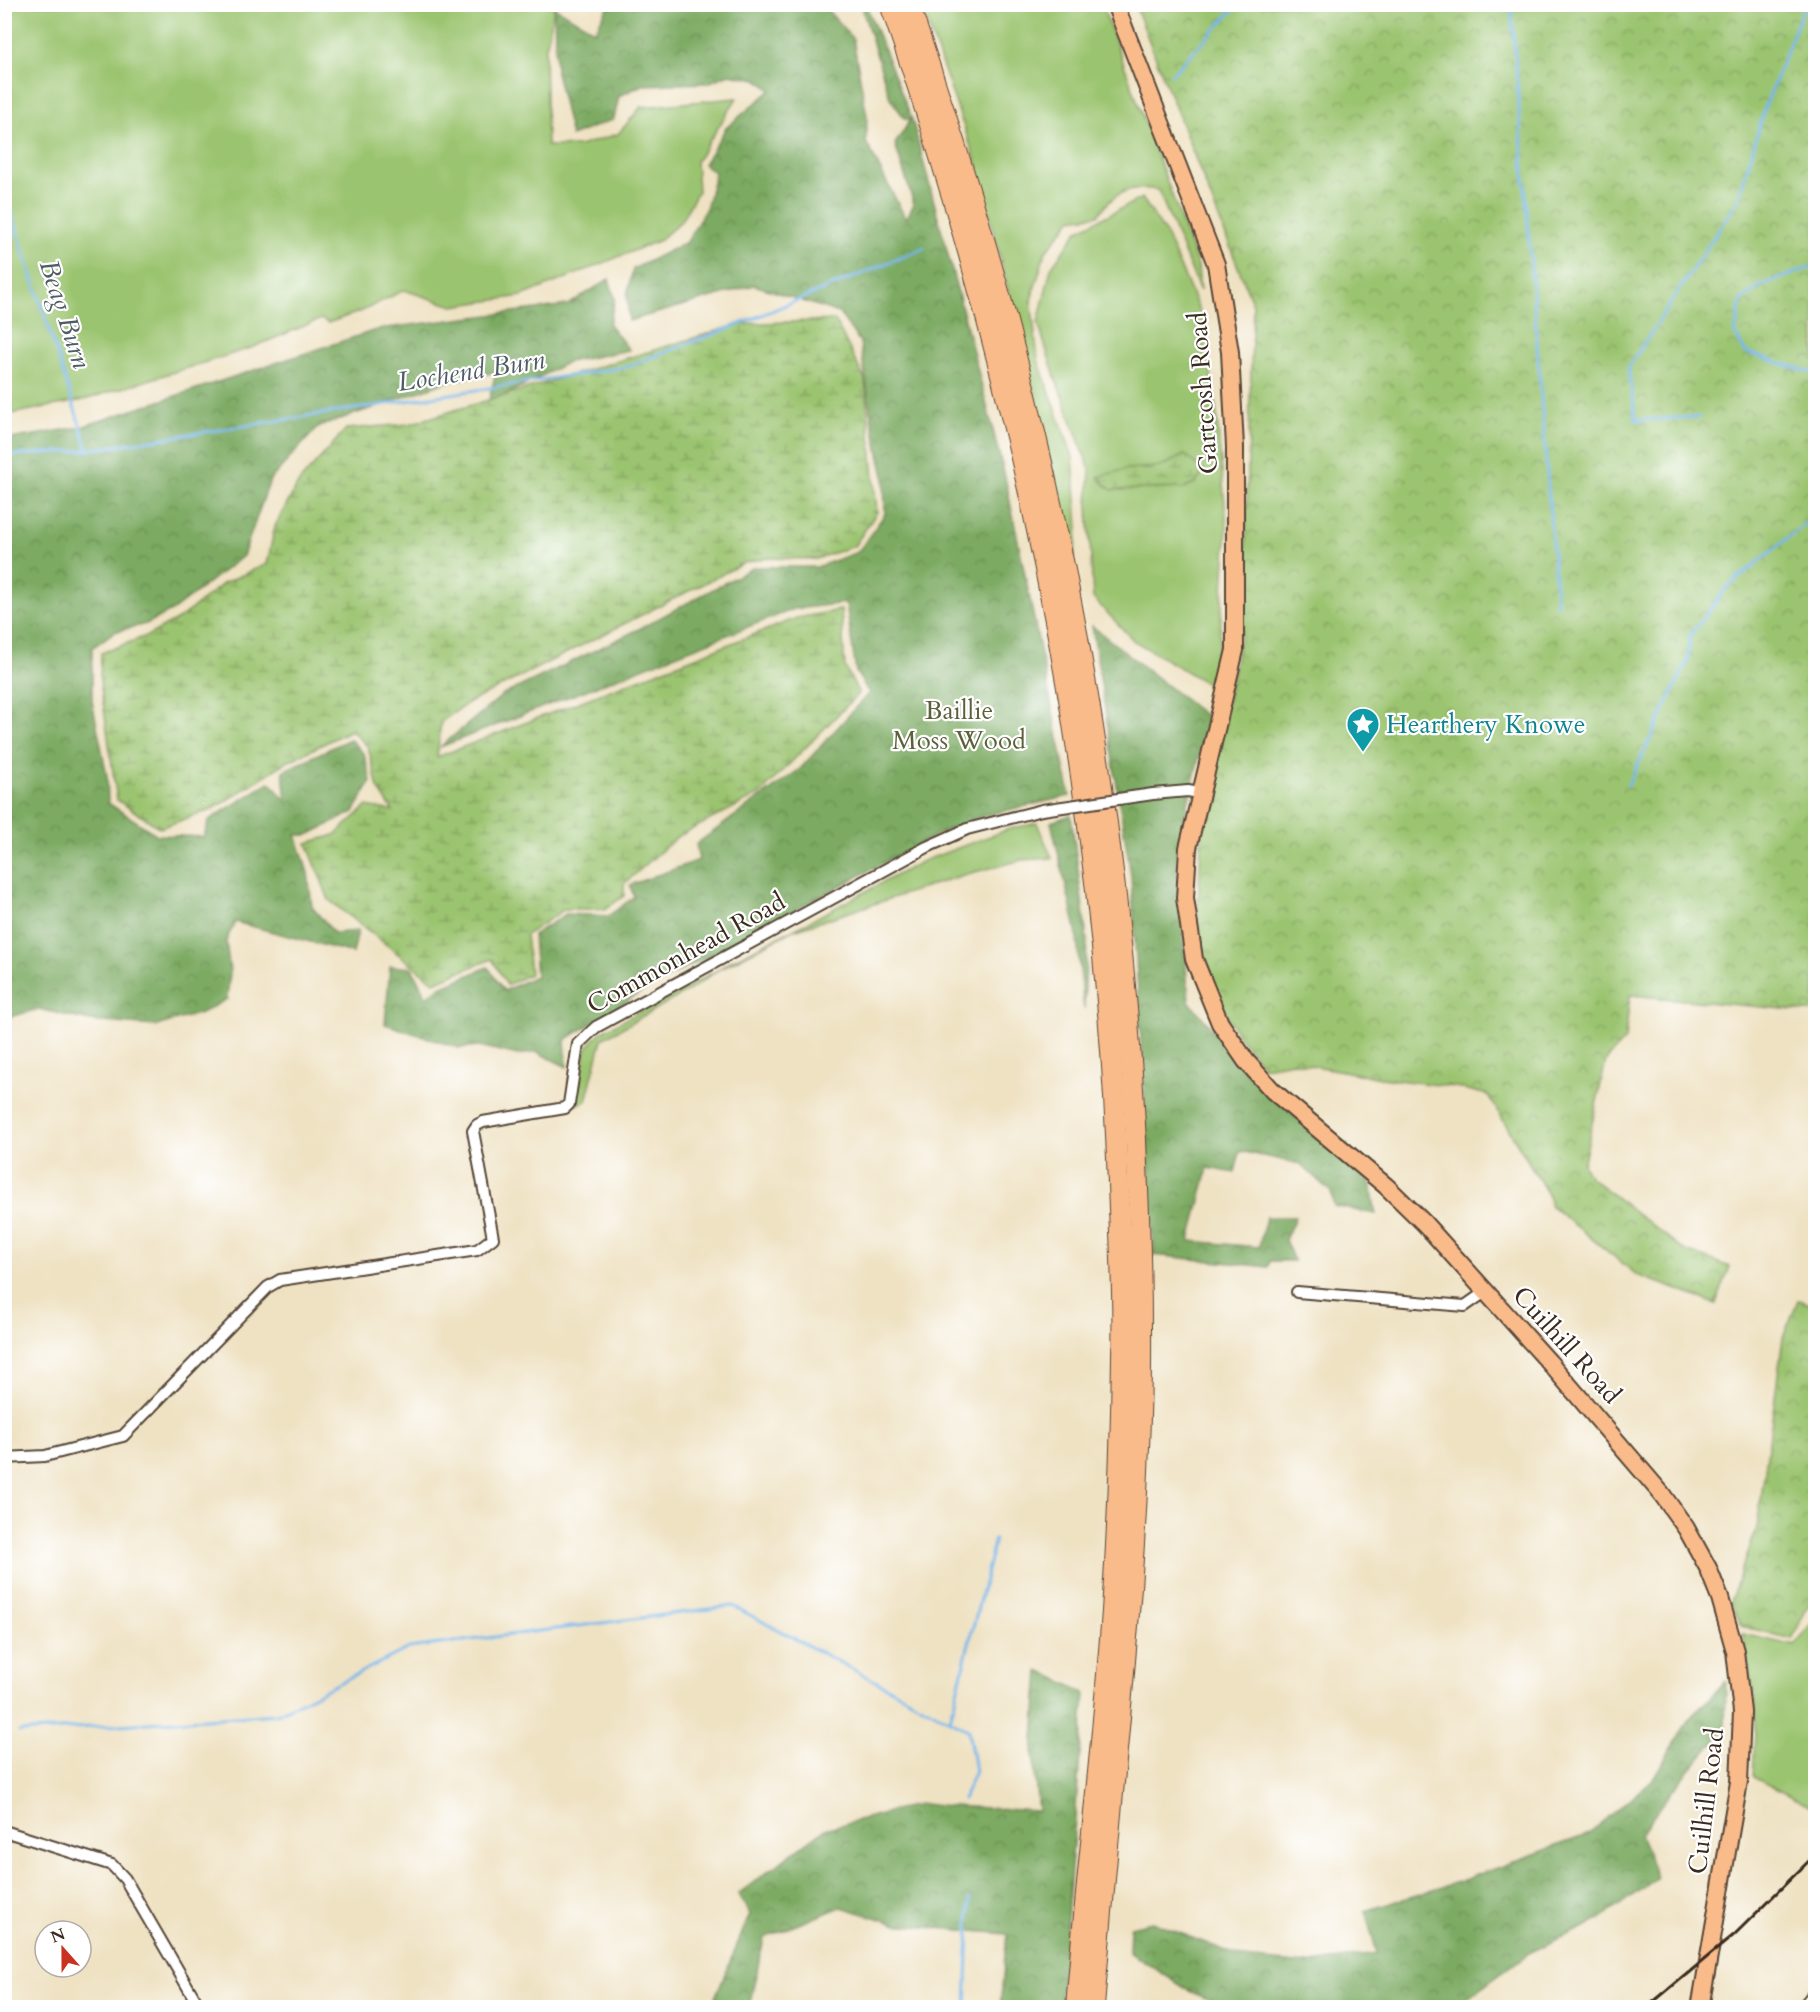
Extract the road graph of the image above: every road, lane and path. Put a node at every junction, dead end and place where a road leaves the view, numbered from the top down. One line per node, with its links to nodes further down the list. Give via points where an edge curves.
1 (890, 4): 11 (highway, via 951,190 997,352 1030,491 1074,723 1105,970 1116,1107 1122,1286 1118,1510 1112,1618)
2 (909, 4): 12 (highway, via 966,178 1016,355 1049,492 1092,721 1121,947 1137,1163 1141,1367 1134,1542)
3 (1115, 4): 4 (main road, Gartcosh Road, via 1216,264 1230,352 1235,447 1235,650)
4 (1199, 793): 6 (main road, Cuilhill Road, via 1188,848 1186,914 1194,959 1220,1023 1273,1091 1386,1186); 7 (street, Commonhead Road, bridge, via 1153,794 1042,810 975,826 927,847 596,1027 578,1044 569,1104 565,1108 477,1125 474,1131 494,1238 477,1250 280,1280 268,1287 123,1436 45,1456)
5 (1297, 1292): 6 (street, via 1465,1306)
6 (1485, 1292): 13 (main road, Cuilhill Road, via 1674,1510 1708,1568 1730,1629 1739,1676 1742,1747)
7 (4, 1458)
8 (4, 1831): 10 (street, via 112,1866 125,1879)
9 (1815, 1991): 14 (street)
10 (200, 2007)
11 (1076, 2007)
12 (1094, 2007)
13 (1700, 2007)
14 (1802, 2007)

